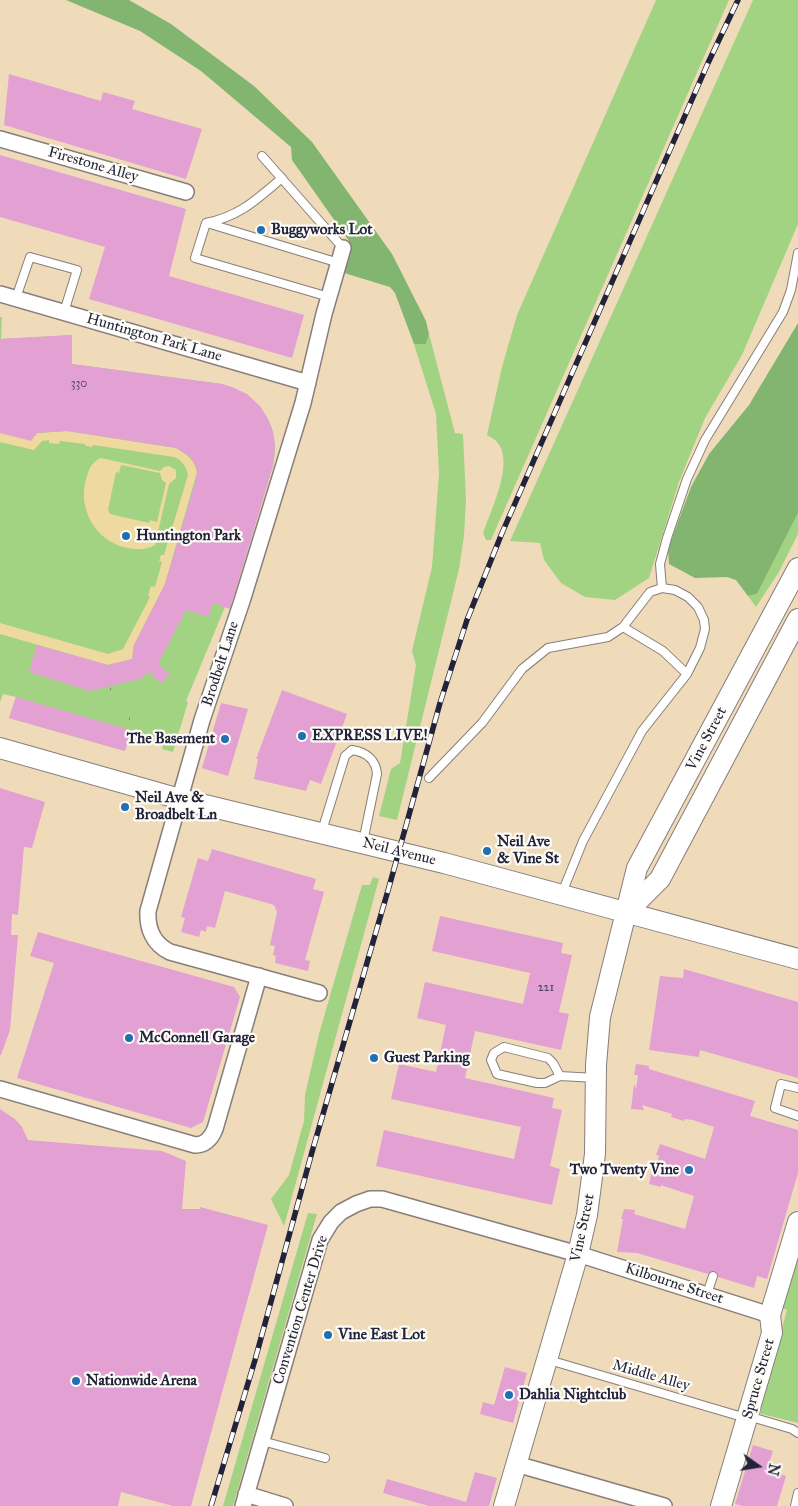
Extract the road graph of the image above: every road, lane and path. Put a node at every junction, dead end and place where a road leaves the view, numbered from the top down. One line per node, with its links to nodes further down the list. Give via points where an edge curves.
1 (0, 139): 4 (street, Firestone Alley)
2 (262, 156): 3 (lane)
3 (282, 178): 5 (lane, via 247,208 222,220); 6 (lane)
4 (186, 192)
5 (206, 223): 8 (lane); 10 (lane, via 195,258)
6 (343, 248): 8 (street, Brodbelt Lane)
7 (798, 253): 15 (lane, via 783,312 705,440 687,479 660,564)
8 (339, 263): 10 (street, Brodbelt Lane)
9 (0, 294): 11 (street, Huntington Park Lane)
10 (329, 297): 13 (street, Brodbelt Lane)
11 (16, 298): 12 (street, Huntington Park Lane); 12 (lane, via 30,257 77,270)
12 (64, 312): 13 (street, Huntington Park Lane)
13 (308, 383): 23 (street, Brodbelt Lane)
14 (798, 568): 27 (street, Vine Street, via 637,868)
15 (662, 588): 17 (lane, via 650,592); 18 (lane, via 688,597 704,620 700,648)
16 (798, 619): 27 (street, Vine Street, via 660,879)
17 (623, 627): 18 (lane, via 662,651); 22 (lane, via 608,637 548,648 522,669 482,722)
18 (687, 674): 26 (lane, via 642,731 582,841)
19 (115, 688): 20 (path)
20 (110, 689)
21 (0, 748): 23 (street, Neil Avenue)
22 (429, 778)
23 (180, 800): 24 (street, Neil Avenue); 29 (street, Brodbelt Lane, via 148,911 151,935 170,952)
24 (321, 833): 25 (street, Neil Avenue); 25 (lane, via 345,756 352,750 357,751 374,761 377,774)
25 (363, 843): 26 (street, Neil Avenue)
26 (561, 895): 27 (street, Neil Avenue)
27 (626, 913): 28 (street, Neil Avenue); 32 (street, Vine Street, via 600,1017)
28 (798, 960)
29 (259, 976): 30 (street, Brodbelt Lane); 34 (street, via 215,1129 203,1144 195,1146)
30 (319, 993)
31 (560, 1076): 31 (lane, via 548,1058 513,1049 504,1047 494,1053 491,1060 497,1074 537,1083); 32 (lane)
32 (596, 1078): 37 (street, Vine Street, via 595,1154)
33 (798, 1088): 35 (lane, via 782,1084 775,1108)
34 (0, 1090)
35 (798, 1116)
36 (798, 1222): 40 (street, Spruce Street)
37 (578, 1254): 39 (street, Kilbourne Street); 41 (street, Vine Street); 44 (street, Convention Center Drive, via 382,1199 370,1199 341,1212 325,1230 315,1255)
38 (713, 1276): 39 (lane)
39 (708, 1294): 40 (street, Kilbourne Street)
40 (770, 1315): 42 (street, Spruce Street, via 772,1333)
41 (547, 1360): 42 (lane, Middle Alley); 46 (street, Vine Street)
42 (747, 1417): 43 (lane, Middle Alley); 52 (street, Spruce Street)
43 (798, 1433)
44 (262, 1442): 45 (lane); 48 (street, Convention Center Drive)
45 (325, 1458)
46 (516, 1464): 50 (street, Vine Street); 51 (street)
47 (798, 1493): 53 (lane)
48 (245, 1500): 49 (street)
49 (285, 1506)
50 (504, 1506)
51 (664, 1506)
52 (722, 1506)
53 (795, 1506)

